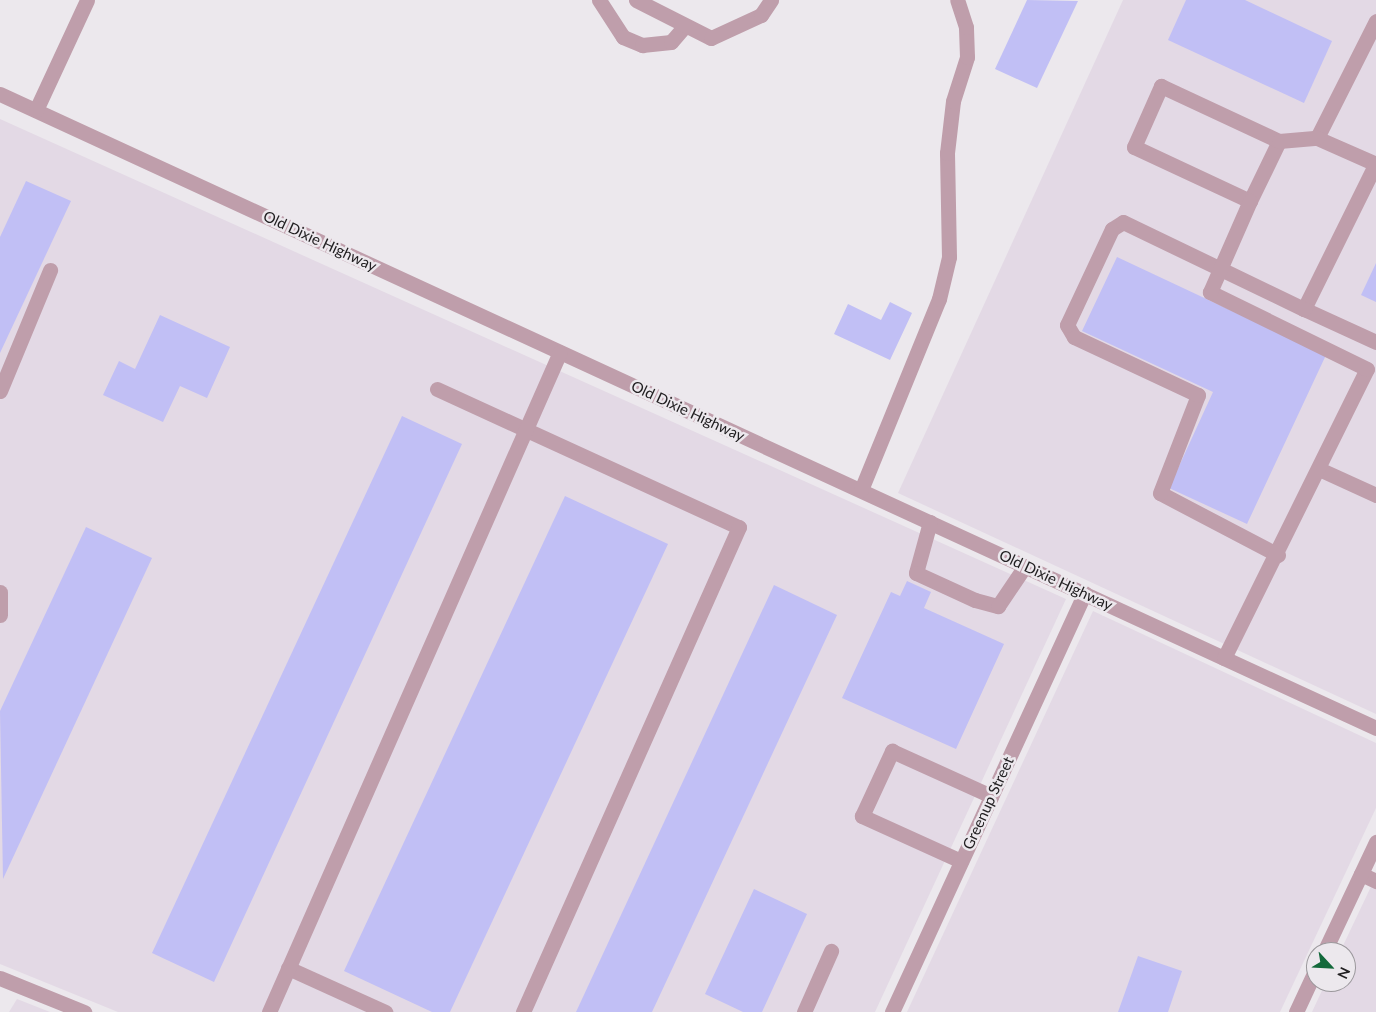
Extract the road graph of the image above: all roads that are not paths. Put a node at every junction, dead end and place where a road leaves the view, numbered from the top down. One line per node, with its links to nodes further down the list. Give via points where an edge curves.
1 (87, 0): 9 (street)
2 (599, 0): 7 (street, via 623,37 642,45 671,42)
3 (636, 0): 7 (street)
4 (771, 0): 7 (street, via 761,15 711,38)
5 (956, 0): 23 (street, via 966,27 966,57 953,101 947,153 949,258 939,299)
6 (1376, 21): 10 (street)
7 (684, 27)
8 (0, 94): 9 (street, Old Dixie Highway)
9 (36, 110): 18 (street, Old Dixie Highway)
10 (1317, 138): 11 (street); 12 (street)
11 (1278, 141): 13 (street); 13 (street, via 1161,86 1134,147)
12 (1376, 163): 16 (street)
13 (1250, 201): 14 (street)
14 (1220, 269): 16 (street); 22 (street, via 1210,292 1367,369); 26 (street, via 1123,222 1112,229 1097,258 1067,325 1068,332 1198,395 1160,493)
15 (50, 270): 20 (street)
16 (1304, 309): 17 (street)
17 (1376, 342)
18 (560, 352): 21 (street); 23 (street, Old Dixie Highway)
19 (438, 389): 21 (street)
20 (0, 391)
21 (528, 429): 40 (street); 46 (street, via 739,527)
22 (1319, 468): 24 (street); 26 (street)
23 (861, 490): 25 (street, Old Dixie Highway)
24 (1376, 495)
25 (930, 522): 27 (street, Old Dixie Highway); 27 (street, via 916,573 998,606)
26 (1278, 555): 31 (street)
27 (1025, 566): 29 (street, Old Dixie Highway)
28 (0, 592): 30 (street)
29 (1085, 593): 31 (street, Old Dixie Highway); 33 (street, Greenup Street)
30 (0, 615)
31 (1224, 658): 32 (street, Old Dixie Highway)
32 (1376, 728)
33 (992, 796): 35 (street, Greenup Street); 35 (street, via 892,751 888,759 862,816)
34 (1376, 842): 36 (street)
35 (962, 861): 48 (street, Greenup Street)
36 (1361, 874): 37 (street); 38 (street)
37 (1376, 881)
38 (1329, 942)
39 (832, 951): 47 (street)
40 (288, 968): 44 (street); 45 (street)
41 (0, 978): 43 (street)
42 (1306, 990): 49 (street)
43 (84, 1012)
44 (268, 1012)
45 (385, 1012)
46 (523, 1012)
47 (804, 1012)
48 (892, 1012)
49 (1296, 1012)

